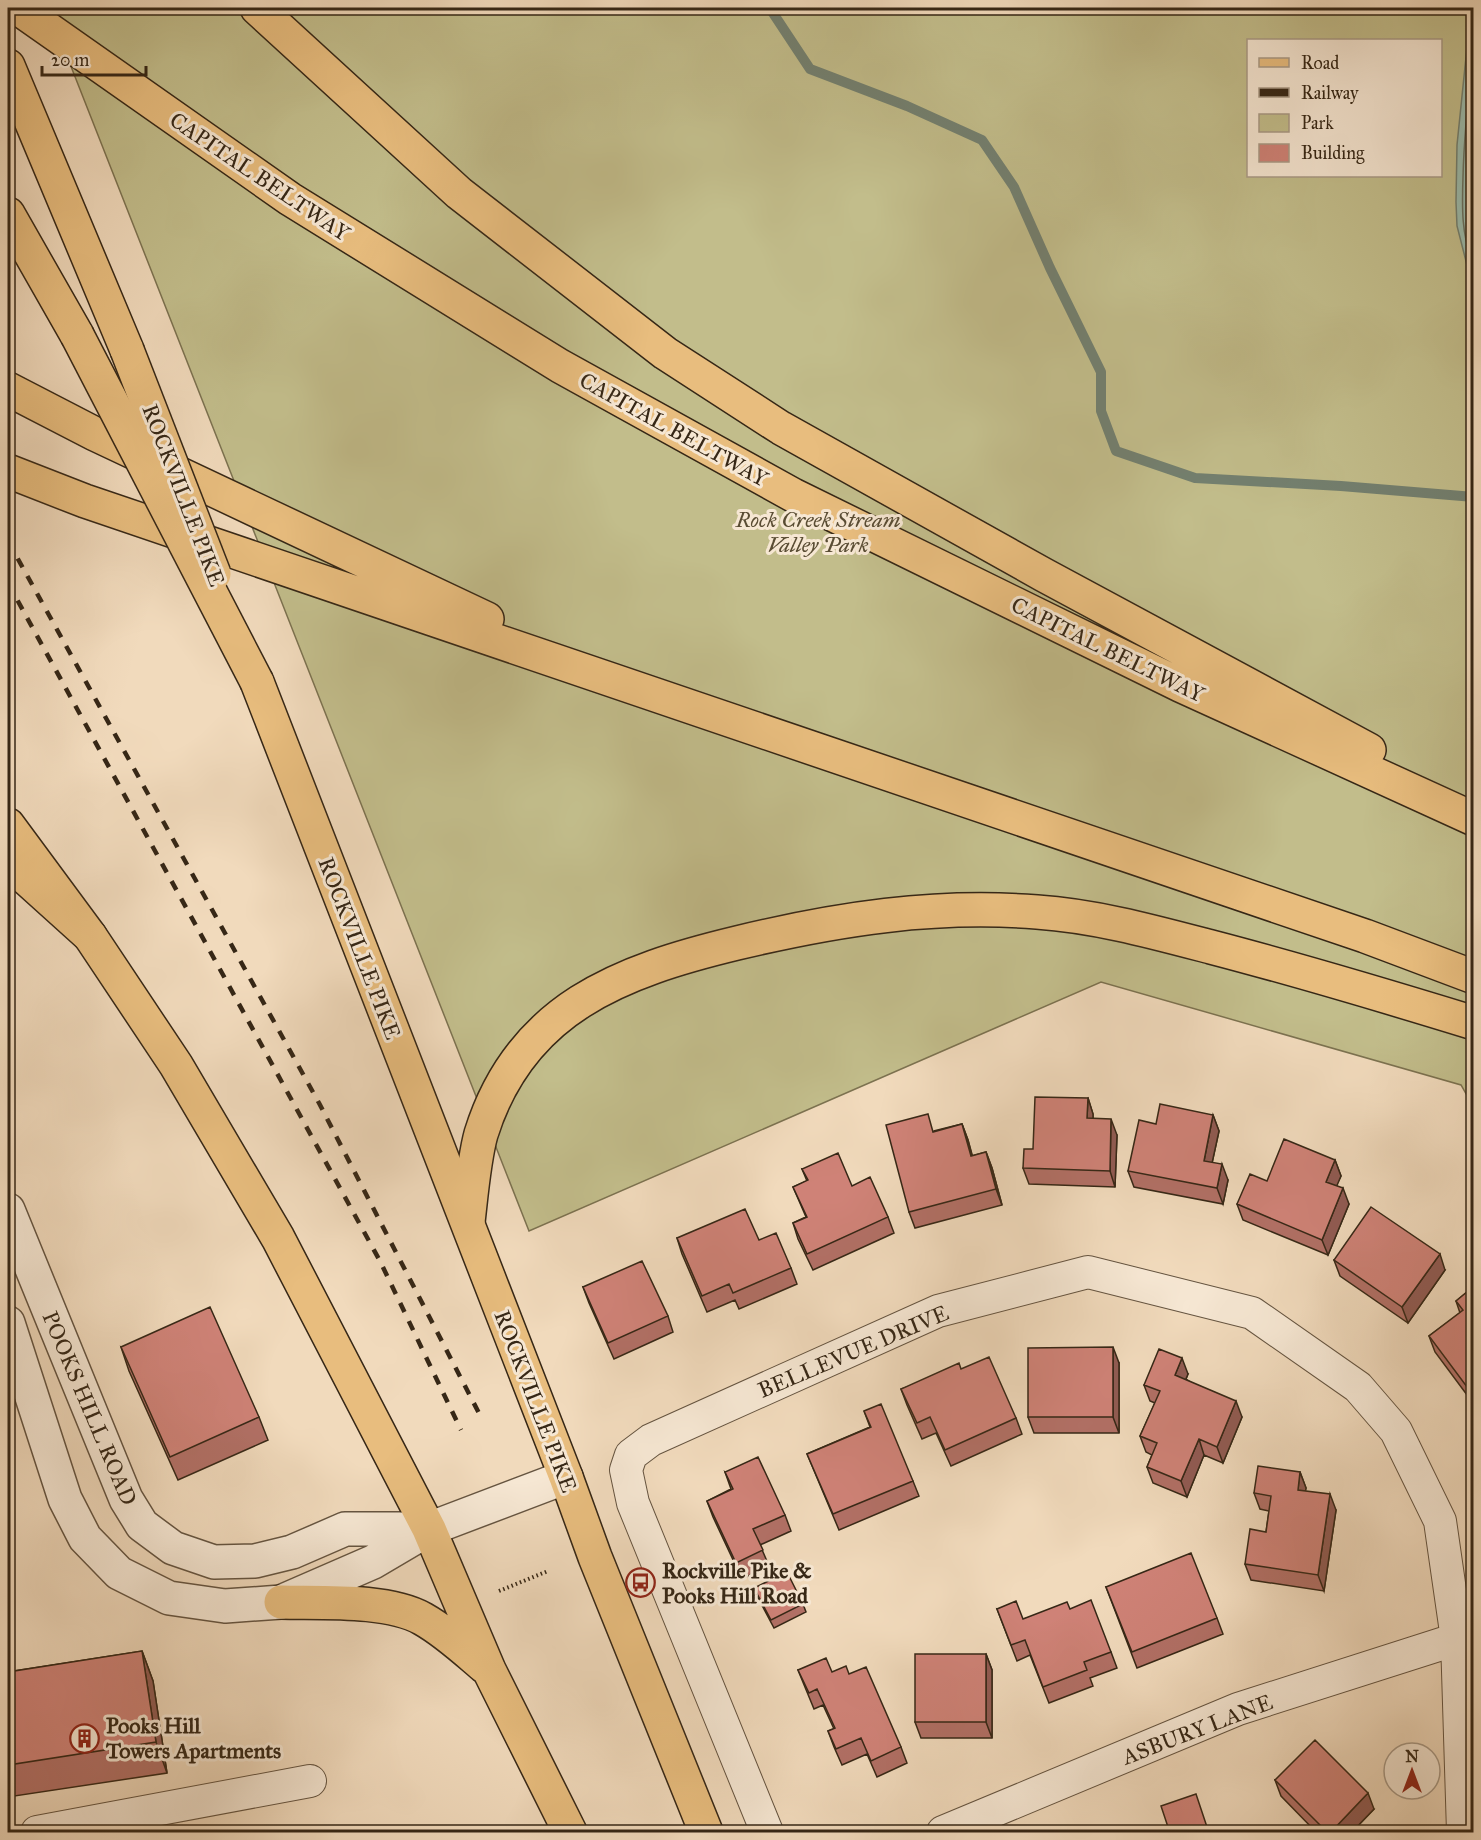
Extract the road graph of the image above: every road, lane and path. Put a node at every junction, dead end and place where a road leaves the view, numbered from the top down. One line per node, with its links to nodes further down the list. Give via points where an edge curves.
1 (18, 8): 10 (main road, CAPITAL BELTWAY, via 290,199 570,372 826,511 1180,685)
2 (257, 8): 9 (main road, via 459,193 665,353 791,434)
3 (8, 66): 7 (main road, ROCKVILLE PIKE, bridge, via 127,350)
4 (8, 214): 7 (main road, bridge, via 77,335)
5 (8, 389): 8 (main road, via 95,434)
6 (8, 471): 8 (main road, via 85,501)
7 (257, 682): 17 (main road, ROCKVILLE PIKE)
8 (630, 686): 14 (main road, via 1365,936)
9 (1473, 806)
10 (1473, 819)
11 (8, 825): 13 (main road)
12 (8, 862): 13 (main road)
13 (90, 936): 20 (main road, via 176,1065 278,1238)
14 (1473, 977)
15 (1473, 1023): 17 (main road, via 1306,972 1134,927 1039,912 954,909 859,917 782,932 690,954 620,979 569,1007 530,1042 500,1088 480,1136)
16 (8, 1210): 20 (street, POOKS HILL ROAD, via 126,1499 142,1525 173,1548 214,1562 255,1561 292,1552 345,1529)
17 (468, 1222): 19 (main road, ROCKVILLE PIKE)
18 (8, 1323): 23 (street, POOKS HILL ROAD, via 65,1499 85,1538 119,1573 169,1598 225,1606)
19 (566, 1477): 20 (street, POOKS HILL ROAD); 29 (main road, ROCKVILLE PIKE)
20 (429, 1529): 23 (street, POOKS HILL ROAD, via 373,1563); 25 (main road)
21 (548, 1570): 22 (path)
22 (499, 1591)
23 (281, 1602): 25 (main road, via 382,1606 413,1615 449,1636)
24 (1457, 1639): 30 (street, BELLEVUE DRIVE, via 1440,1521 1396,1431 1358,1388 1252,1313 1088,1272 938,1311 651,1440 631,1455 626,1470 636,1512); 31 (street, ASBURY LANE, via 1239,1709); 32 (street, BELLEVUE DRIVE)
25 (489, 1670): 28 (main road)
26 (310, 1781): 27 (street)
27 (37, 1833)
28 (570, 1833)
29 (706, 1833)
30 (767, 1833)
31 (943, 1833)
32 (1463, 1833)

